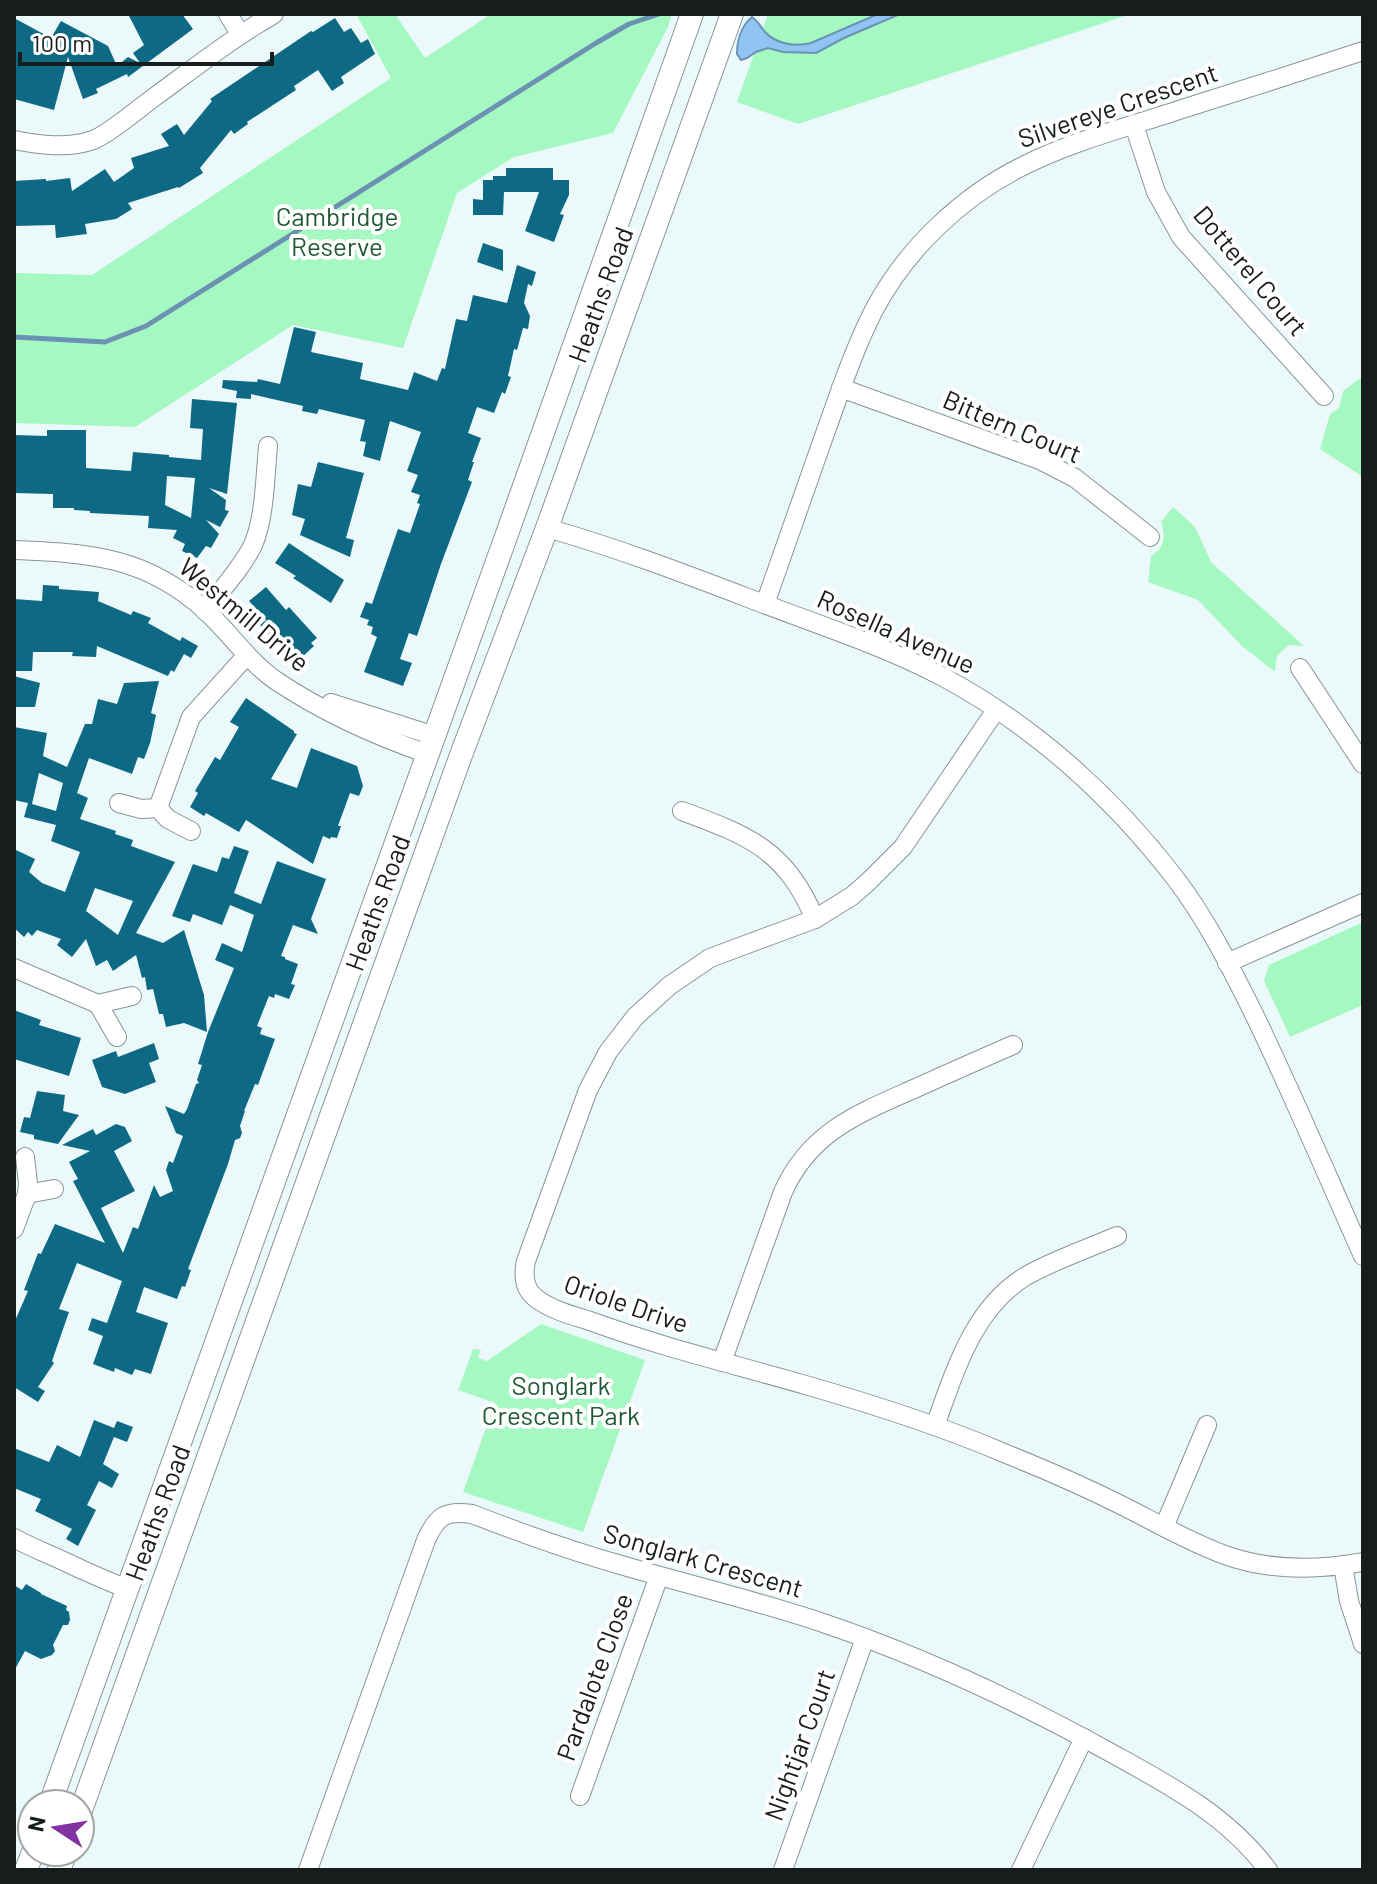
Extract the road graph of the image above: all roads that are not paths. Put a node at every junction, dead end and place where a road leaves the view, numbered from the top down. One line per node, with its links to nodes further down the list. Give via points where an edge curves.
1 (228, 14): 5 (street)
2 (274, 14): 5 (street)
3 (692, 14): 12 (main road, Heaths Road)
4 (732, 14): 13 (main road, Heaths Road)
5 (240, 34): 8 (street, via 94,140 37,145)
6 (1363, 51): 7 (street, Silvereye Crescent)
7 (1134, 125): 9 (street, Silvereye Crescent, via 1024,165 949,217 887,288); 10 (street, Dotterel Court, via 1156,192 1181,237)
8 (14, 140)
9 (841, 388): 14 (street, Bittern Court, via 1040,460 1075,478); 16 (street, Silvereye Crescent)
10 (1324, 396)
11 (268, 446): 17 (street, via 260,525 253,544)
12 (514, 516): 13 (main road); 21 (main road, Heaths Road)
13 (547, 528): 16 (street, Rosella Avenue); 22 (main road, Heaths Road)
14 (1150, 537)
15 (14, 550): 17 (street, Westmill Drive, via 121,561 164,580)
16 (765, 604): 20 (street, Rosella Avenue, via 909,660)
17 (205, 611): 18 (street, Westmill Drive)
18 (247, 655): 21 (street, Westmill Drive, via 301,695 370,714); 25 (street, via 191,717)
19 (1300, 668): 23 (street)
20 (996, 710): 29 (street, Oriole Drive, via 903,847 852,896); 30 (street, Rosella Avenue, via 1061,759 1132,828 1175,878)
21 (432, 745): 22 (main road); 50 (main road, Heaths Road)
22 (461, 755): 51 (main road, Heaths Road)
23 (1363, 764)
24 (119, 803): 25 (street)
25 (158, 808): 27 (street)
26 (682, 811): 29 (street, via 743,835 769,852 793,877)
27 (191, 831)
28 (1363, 903): 30 (street)
29 (815, 919): 42 (street, Oriole Drive, via 710,958 653,999 628,1026 588,1090 524,1270 530,1292 549,1306)
30 (1227, 963): 41 (street, Rosella Avenue)
31 (14, 968): 33 (street)
32 (132, 996): 33 (street)
33 (98, 1004): 34 (street)
34 (117, 1037)
35 (1013, 1045): 42 (street, via 845,1121 806,1154 783,1192)
36 (25, 1157): 38 (street)
37 (54, 1189): 38 (street)
38 (27, 1194): 39 (street)
39 (14, 1229)
40 (1117, 1236): 44 (street, via 1027,1276 998,1297 976,1326)
41 (1363, 1256)
42 (722, 1362): 44 (street, Oriole Drive)
43 (1207, 1425): 45 (street)
44 (935, 1426): 45 (street, Oriole Drive)
45 (1164, 1527): 48 (street, Oriole Drive, via 1237,1559 1299,1567)
46 (14, 1538): 50 (street)
47 (1363, 1562): 48 (street, Oriole Drive)
48 (1343, 1565): 53 (street)
49 (659, 1576): 52 (street, Songlark Crescent); 57 (street, Pardalote Close); 58 (street, Songlark Crescent, via 472,1514 444,1515 426,1540)
50 (128, 1589): 51 (main road); 55 (main road, Heaths Road)
51 (155, 1604): 56 (main road, Heaths Road)
52 (865, 1638): 54 (street, Songlark Crescent, via 986,1688); 59 (street, Nightjar Court)
53 (1363, 1644)
54 (1084, 1738): 60 (street); 61 (street, Songlark Crescent, via 1214,1815)
55 (56, 1788)
56 (89, 1788)
57 (580, 1796)
58 (308, 1870)
59 (783, 1870)
60 (1021, 1870)
61 (1268, 1870)

